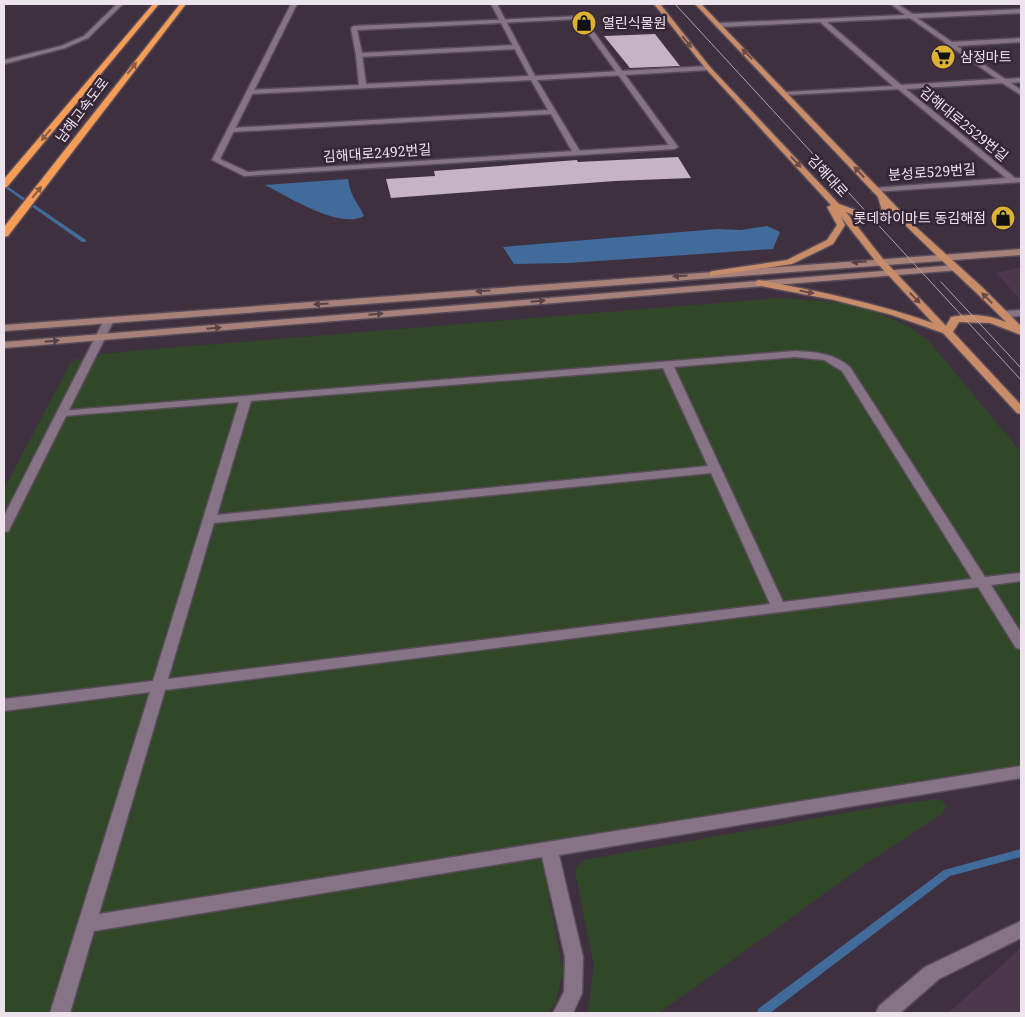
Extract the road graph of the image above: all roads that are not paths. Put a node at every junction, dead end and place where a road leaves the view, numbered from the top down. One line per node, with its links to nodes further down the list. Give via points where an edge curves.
1 (120, 4): 18 (street, via 86,37 63,47)
2 (156, 4): 33 (highway, 남해고속도로, one-way to 33)
3 (183, 4): 37 (highway, 남해고속도로, one-way to 3)
4 (294, 4): 26 (street, 김해대로2492번길)
5 (494, 4): 11 (street)
6 (657, 4): 19 (main road, 김해대로, one-way to 19)
7 (698, 4): 13 (main road, 김해대로)
8 (894, 4): 10 (street)
9 (1021, 11): 10 (street)
10 (912, 16): 12 (street); 15 (street)
11 (503, 20): 16 (street); 17 (street, 김해대로2492번길, via 354,28); 20 (street, 김해대로2492번길, via 580,17)
12 (822, 20): 13 (street); 25 (street)
13 (720, 25): 28 (main road, 김해대로, one-way to 13)
14 (1021, 40): 15 (street)
15 (950, 44): 23 (street)
16 (517, 47): 17 (street); 21 (street)
17 (359, 55): 24 (street, 김해대로2492번길)
18 (4, 62)
19 (708, 68): 20 (street); 34 (main road, 김해대로, one-way to 34)
20 (622, 73): 21 (street); 31 (street, 김해대로2492번길, via 674,147)
21 (533, 78): 24 (street); 29 (street)
22 (1021, 80): 23 (street, 김해대로2529번길)
23 (1004, 81): 25 (street, 김해대로2529번길); 27 (street)
24 (362, 86): 26 (street)
25 (899, 87): 28 (street, 김해대로2529번길); 32 (street, 김해대로2529번길)
26 (250, 92): 30 (street, 김해대로2492번길)
27 (1021, 93)
28 (786, 94): 35 (main road, 김해대로, one-way to 28)
29 (552, 112): 30 (street, 김해대로2492번길); 31 (street)
30 (231, 130): 31 (street, 김해대로2492번길, via 216,160 247,174)
31 (576, 153)
32 (1017, 180): 35 (street, 분성로529번길)
33 (4, 185)
34 (822, 189): 36 (main road, 김해대로); 43 (main road, via 840,225 830,242 789,262)
35 (878, 192): 36 (main road, via 886,211 883,216 860,216); 39 (main road, 김해대로)
36 (836, 204): 40 (main road, 김해대로)
37 (4, 234)
38 (1021, 252): 39 (main road)
39 (942, 257): 40 (main road); 41 (main road, 김해대로)
40 (880, 261): 42 (main road, 김해대로); 43 (main road, one-way to 43)
41 (956, 268): 42 (main road); 46 (main road, 김해대로, one-way to 41)
42 (892, 273): 44 (main road); 49 (main road, 김해대로, one-way to 49)
43 (713, 274): 47 (main road, one-way to 47)
44 (759, 283): 49 (main road, one-way to 49, via 843,299); 51 (main road, one-way to 44)
45 (1021, 313): 46 (street)
46 (1004, 314): 50 (main road, 김해대로)
47 (109, 320): 48 (main road); 51 (street)
48 (4, 328)
49 (948, 332): 50 (main road, via 955,319 978,317 998,321); 55 (main road, 김해대로)
50 (1021, 333)
51 (101, 337): 52 (main road, one-way to 51); 56 (street)
52 (4, 345)
53 (667, 364): 54 (street); 57 (street); 61 (street, via 795,354 835,359 846,369)
54 (246, 398): 56 (street); 58 (street)
55 (1021, 411)
56 (63, 413): 59 (street)
57 (715, 469): 58 (street); 62 (street)
58 (209, 520): 64 (street)
59 (4, 528)
60 (1021, 577): 61 (street)
61 (982, 582): 62 (street); 63 (street)
62 (778, 608): 64 (street)
63 (1021, 644)
64 (159, 685): 65 (street); 68 (street)
65 (4, 705)
66 (1021, 772): 67 (street)
67 (549, 849): 68 (street); 71 (street, via 574,957 573,993)
68 (87, 924): 70 (street)
69 (1021, 929): 72 (street, via 932,973)
70 (60, 1013)
71 (564, 1013)
72 (886, 1013)

